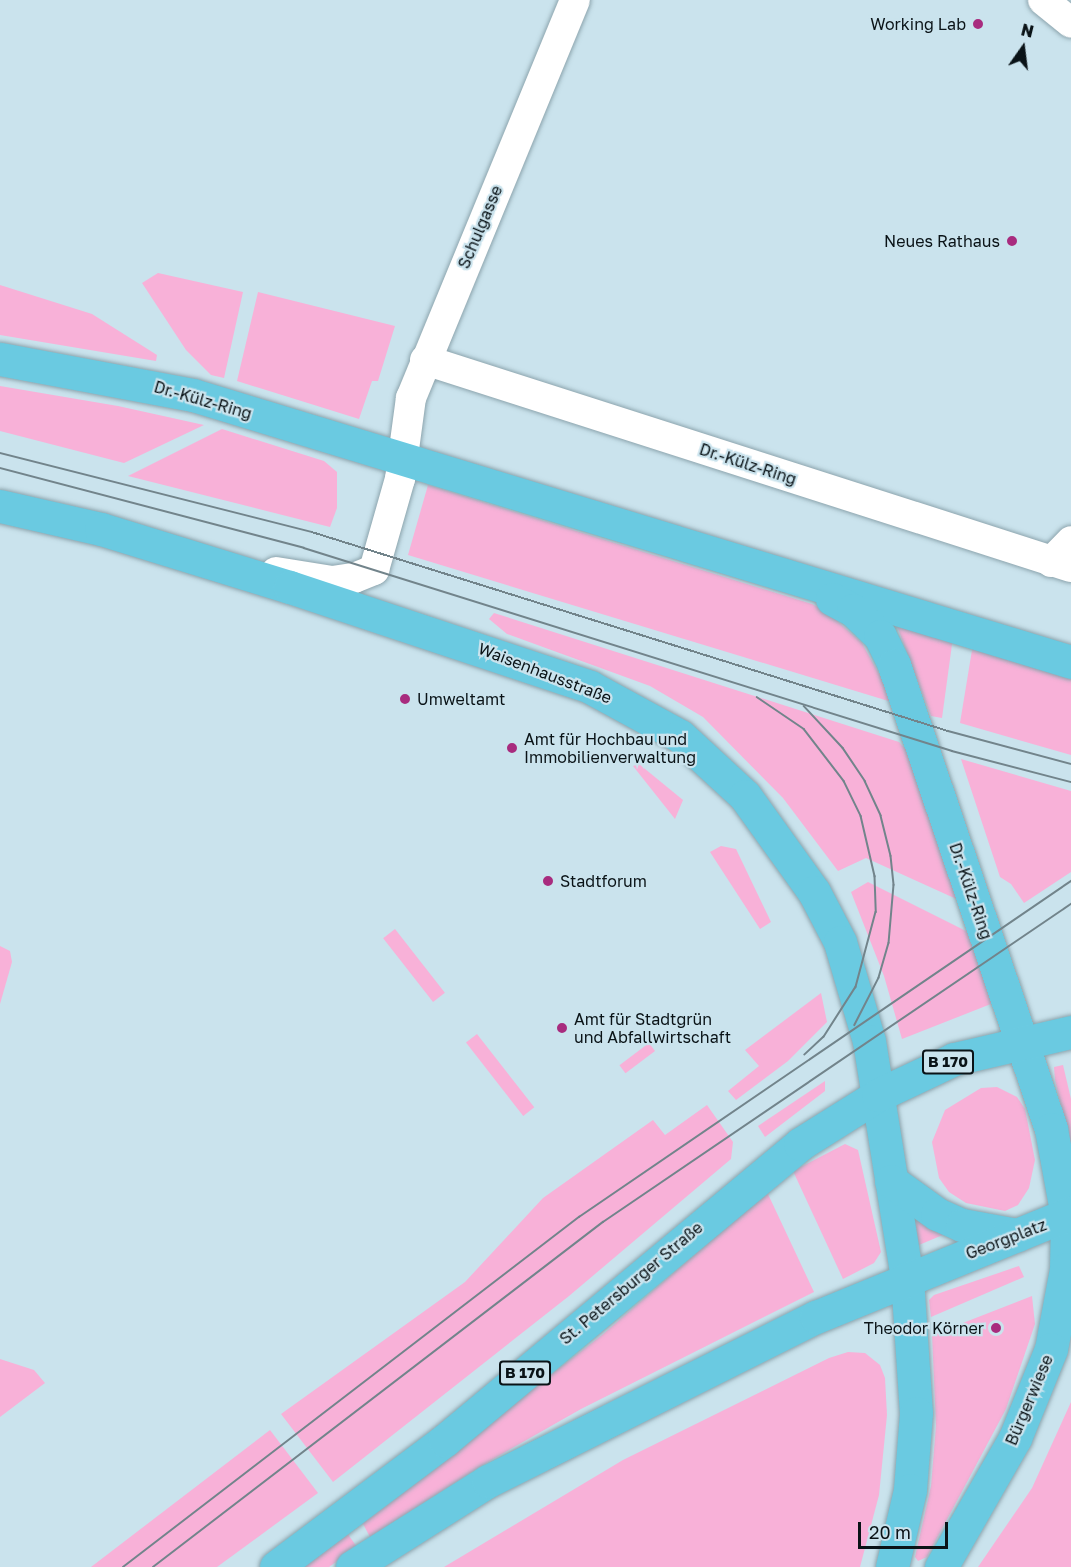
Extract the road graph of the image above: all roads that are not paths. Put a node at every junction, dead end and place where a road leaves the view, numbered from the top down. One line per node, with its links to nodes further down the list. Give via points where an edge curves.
1 (575, 0): 5 (street, Schulgasse)
2 (1043, 0): 3 (street)
3 (1071, 23)
4 (0, 359): 6 (main road, Dr.-Külz-Ring, via 193,395)
5 (425, 360): 6 (street, Schulgasse, via 411,398); 9 (street, Dr.-Külz-Ring)
6 (402, 459): 8 (street, via 374,570 332,581); 10 (main road, Dr.-Külz-Ring)
7 (0, 506): 8 (main road, Waisenhausstraße, via 74,522)
8 (190, 556): 14 (main road, Waisenhausstraße, via 590,687 680,736 745,796 817,897 840,942 856,987)
9 (1064, 557)
10 (795, 579): 11 (main road, Dr.-Külz-Ring); 13 (main road, Dr.-Külz-Ring, via 853,610 879,636 894,665)
11 (1071, 662)
12 (1071, 1032): 13 (main road, B 170)
13 (1022, 1041): 14 (main road, B 170, via 954,1059); 16 (main road, Georgplatz, via 1051,1129)
14 (878, 1095): 15 (main road); 19 (main road, St. Petersburger Straße / B 170, via 766,1169 445,1440)
15 (891, 1182): 17 (main road, via 937,1214 962,1225); 18 (main road)
16 (1069, 1215): 17 (main road, Georgplatz); 22 (main road, Bürgerwiese, via 1066,1269 1051,1349 1015,1438)
17 (1017, 1235): 18 (main road, Georgplatz)
18 (907, 1278): 20 (main road, via 816,1317 488,1481); 21 (main road, via 916,1413 910,1490)
19 (276, 1567)
20 (352, 1567)
21 (892, 1567)
22 (941, 1567)

